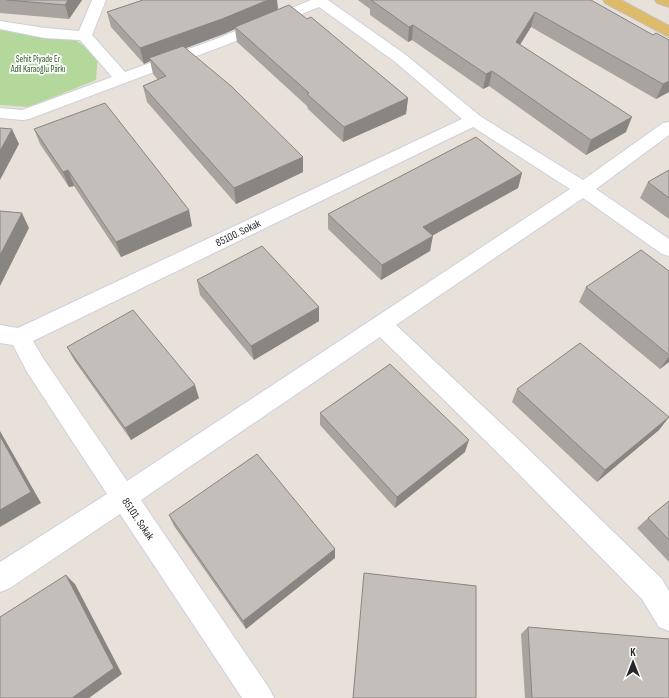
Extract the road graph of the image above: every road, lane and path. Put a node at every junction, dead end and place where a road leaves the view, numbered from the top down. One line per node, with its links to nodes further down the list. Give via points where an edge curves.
1 (99, 0): 8 (street)
2 (320, 0): 9 (street, via 222,42); 11 (street, via 400,58)
3 (610, 0): 7 (main road)
4 (662, 0): 5 (main road)
5 (669, 3)
6 (0, 25): 8 (street, via 45,33)
7 (669, 32)
8 (84, 36): 9 (street)
9 (123, 79): 10 (street, via 23,115)
10 (0, 113)
11 (474, 120): 13 (street); 16 (street, 85100. Sokak)
12 (669, 127): 13 (street)
13 (582, 189): 14 (street); 15 (street)
14 (669, 250)
15 (381, 324): 17 (street); 19 (street, via 652,589)
16 (10, 336): 17 (street, 85101. Sokak, via 35,366)
17 (124, 497): 18 (street); 20 (street, 85101. Sokak)
18 (0, 578)
19 (669, 618)
20 (259, 698)

